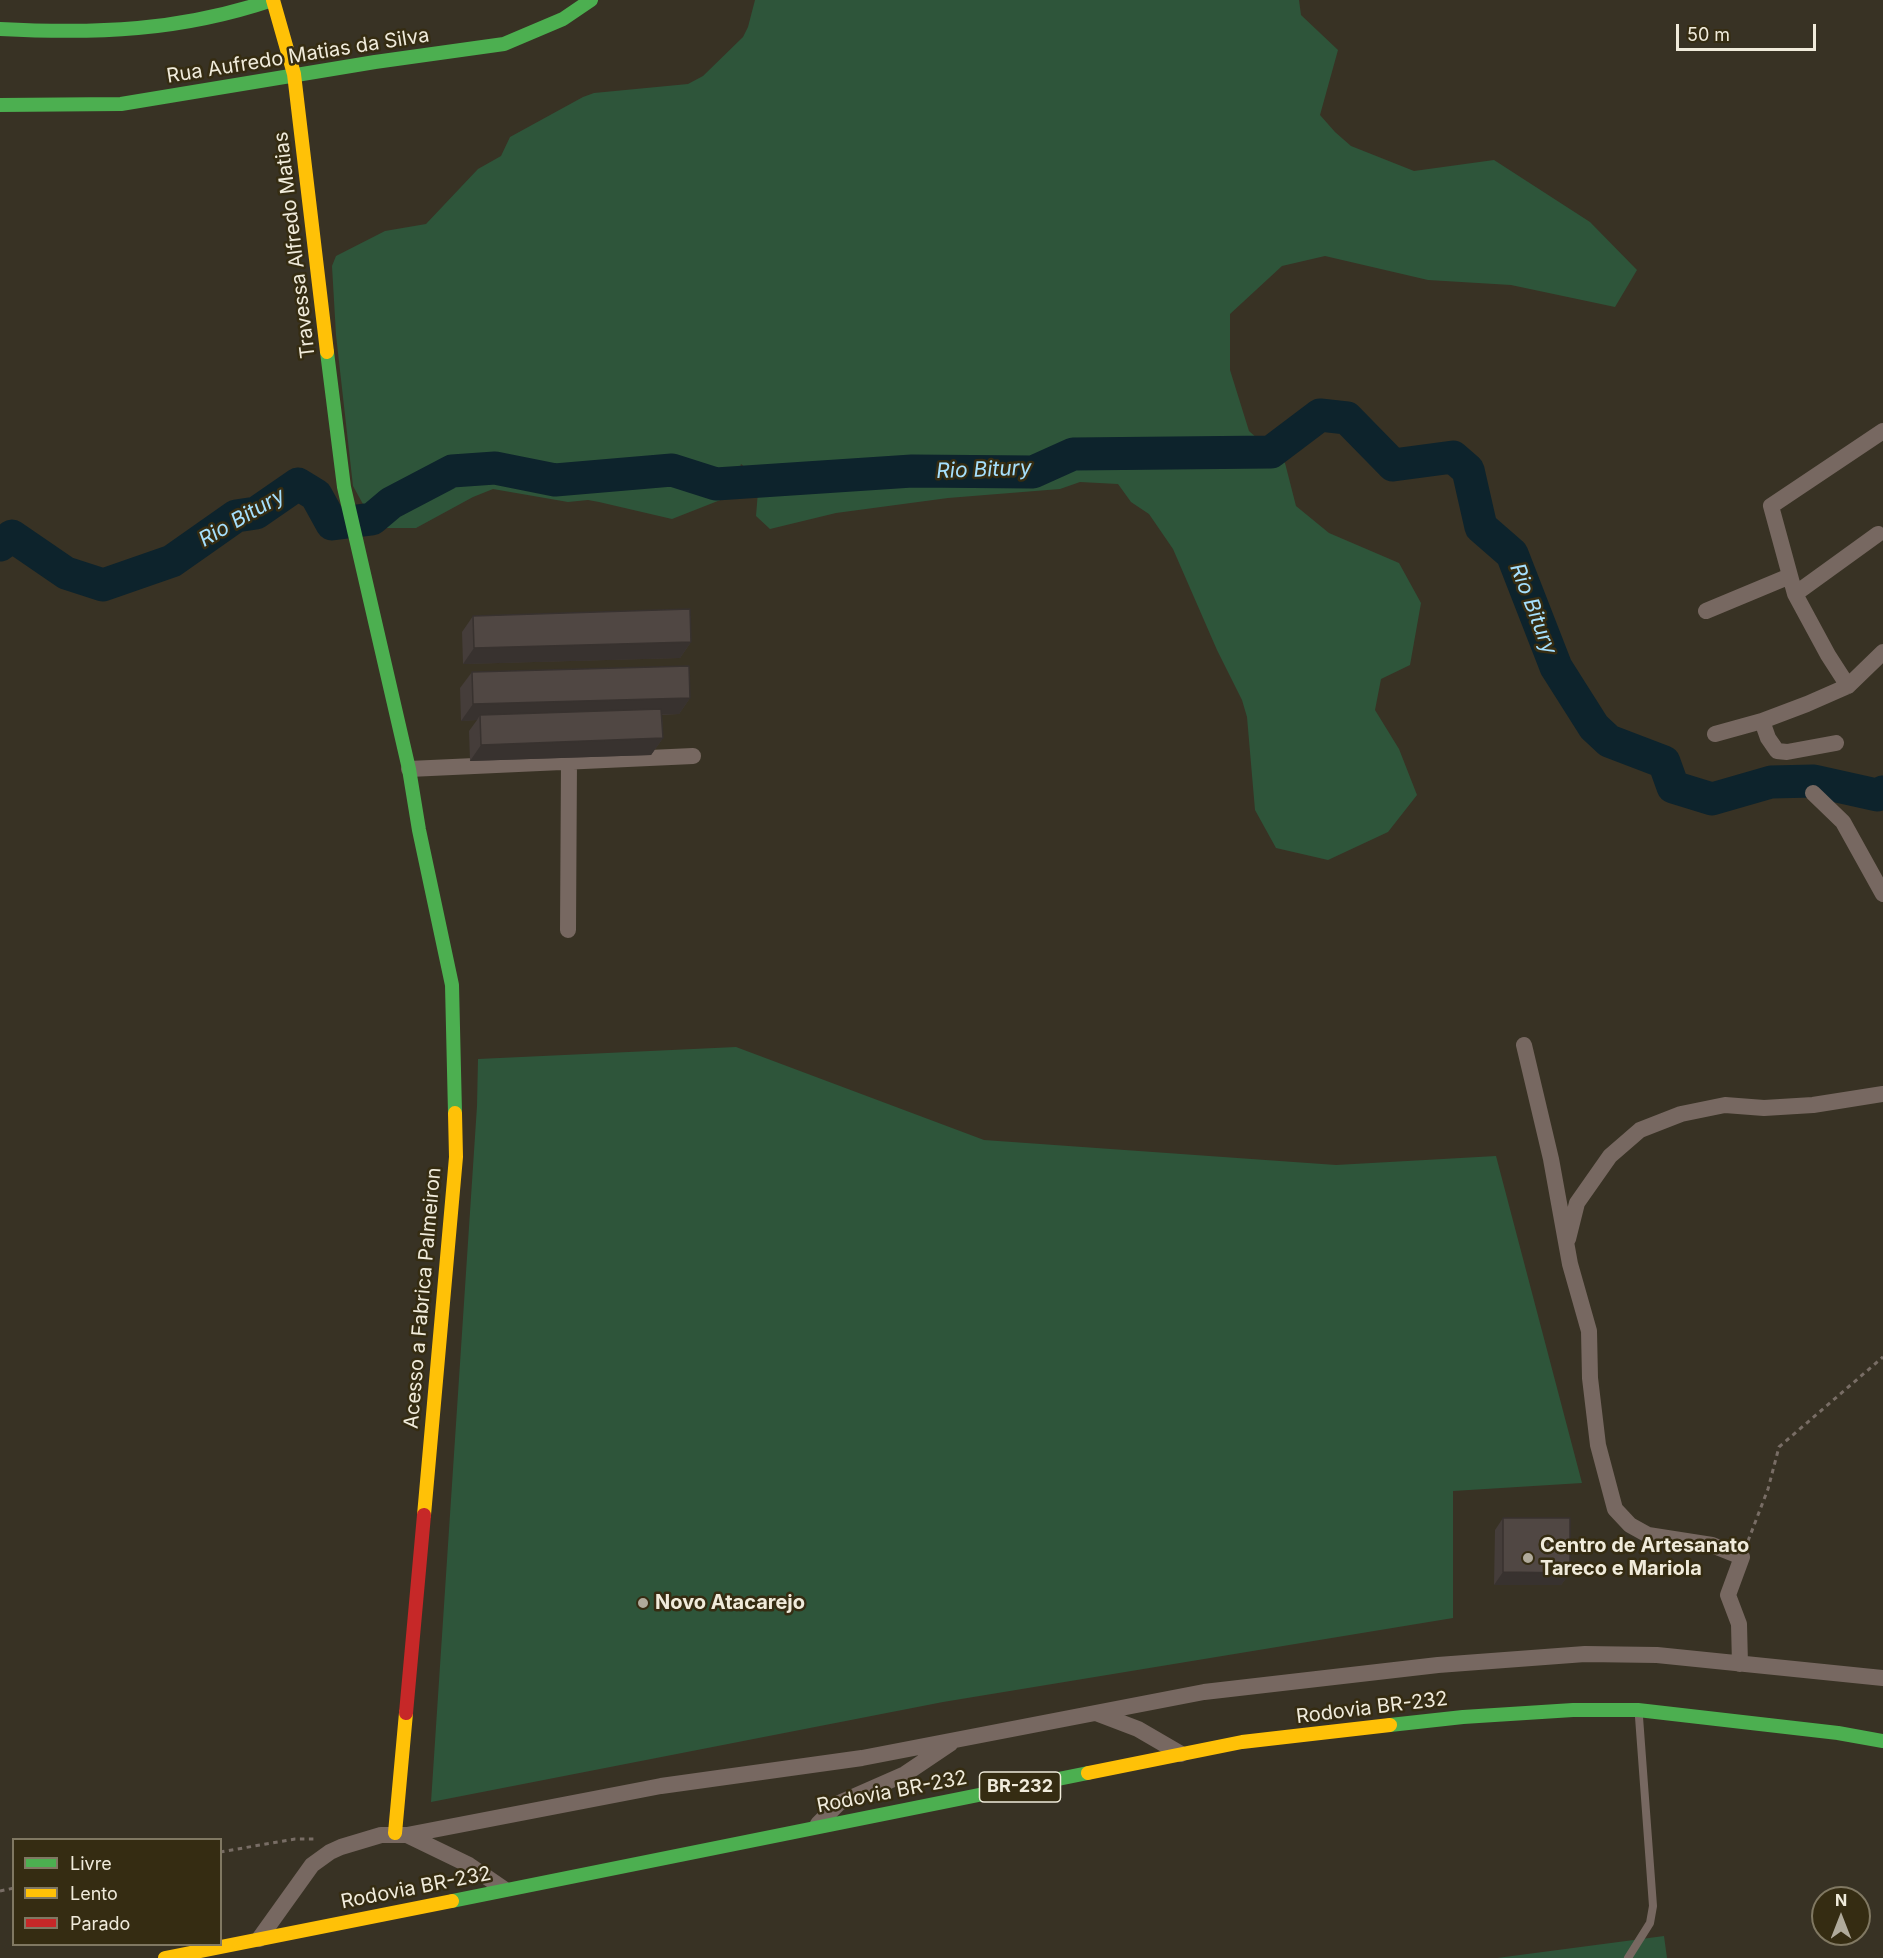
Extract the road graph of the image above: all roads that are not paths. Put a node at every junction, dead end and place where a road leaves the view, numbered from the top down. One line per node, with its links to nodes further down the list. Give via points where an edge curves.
1 (273, 0): 3 (main road, via 180,24 101,31); 4 (main road, Travessa Alfredo Matias)
2 (591, 0): 4 (main road, Rua Aufredo Matias da Silva, via 563,19 504,44)
3 (0, 29)
4 (294, 74): 5 (main road, Rua Aufredo Matias da Silva, via 122,104); 8 (main road, Travessa Alfredo Matias, via 344,487)
5 (0, 105)
6 (1883, 431): 9 (street, via 1771,506)
7 (1878, 534): 10 (street)
8 (357, 546): 19 (main road, Acesso a Fabrica Palmeiron)
9 (1790, 576): 10 (street); 11 (street)
10 (1795, 594): 13 (street)
11 (1706, 611)
12 (1883, 652): 13 (street)
13 (1848, 686): 14 (street)
14 (1762, 720): 15 (street); 16 (street, via 1777,751)
15 (1715, 734)
16 (1836, 743)
17 (693, 756): 18 (street)
18 (569, 761): 19 (street); 22 (street)
19 (409, 769): 34 (main road, Acesso a Fabrica Palmeiron, via 418,830 452,985 456,1157)
20 (1813, 793): 21 (street, via 1844,822)
21 (1883, 894)
22 (568, 930)
23 (1524, 1045): 25 (street)
24 (1883, 1094): 25 (street, via 1813,1105 1725,1105 1681,1114 1640,1130 1610,1156 1577,1203)
25 (1567, 1246): 26 (street, via 1589,1331 1598,1445 1615,1509 1630,1525 1648,1535 1712,1545 1742,1557 1728,1595 1739,1624)
26 (1740, 1664): 27 (street); 29 (street, via 1657,1655 1585,1654 1472,1662 1204,1692)
27 (1883, 1678)
28 (1638, 1710): 31 (main road, Rodovia BR-232 / BR-232); 32 (main road, Rodovia BR-232 / BR-232, via 1463,1717 1242,1742); 38 (lane, via 1653,1906 1650,1923)
29 (1095, 1713): 30 (street); 32 (street, via 1138,1729)
30 (957, 1739): 33 (street, via 905,1774 839,1803); 34 (street, via 861,1758 661,1786)
31 (1883, 1741)
32 (1181, 1754): 33 (main road, Rodovia BR-232 / BR-232)
33 (814, 1828): 35 (main road, Rodovia BR-232 / BR-232)
34 (401, 1834): 35 (street, via 469,1865); 36 (street, via 341,1847 312,1865)
35 (505, 1890): 36 (main road, Rodovia BR-232 / BR-232)
36 (259, 1939): 37 (main road, Rodovia BR-232 / BR-232)
37 (165, 1958)
38 (1628, 1958)

